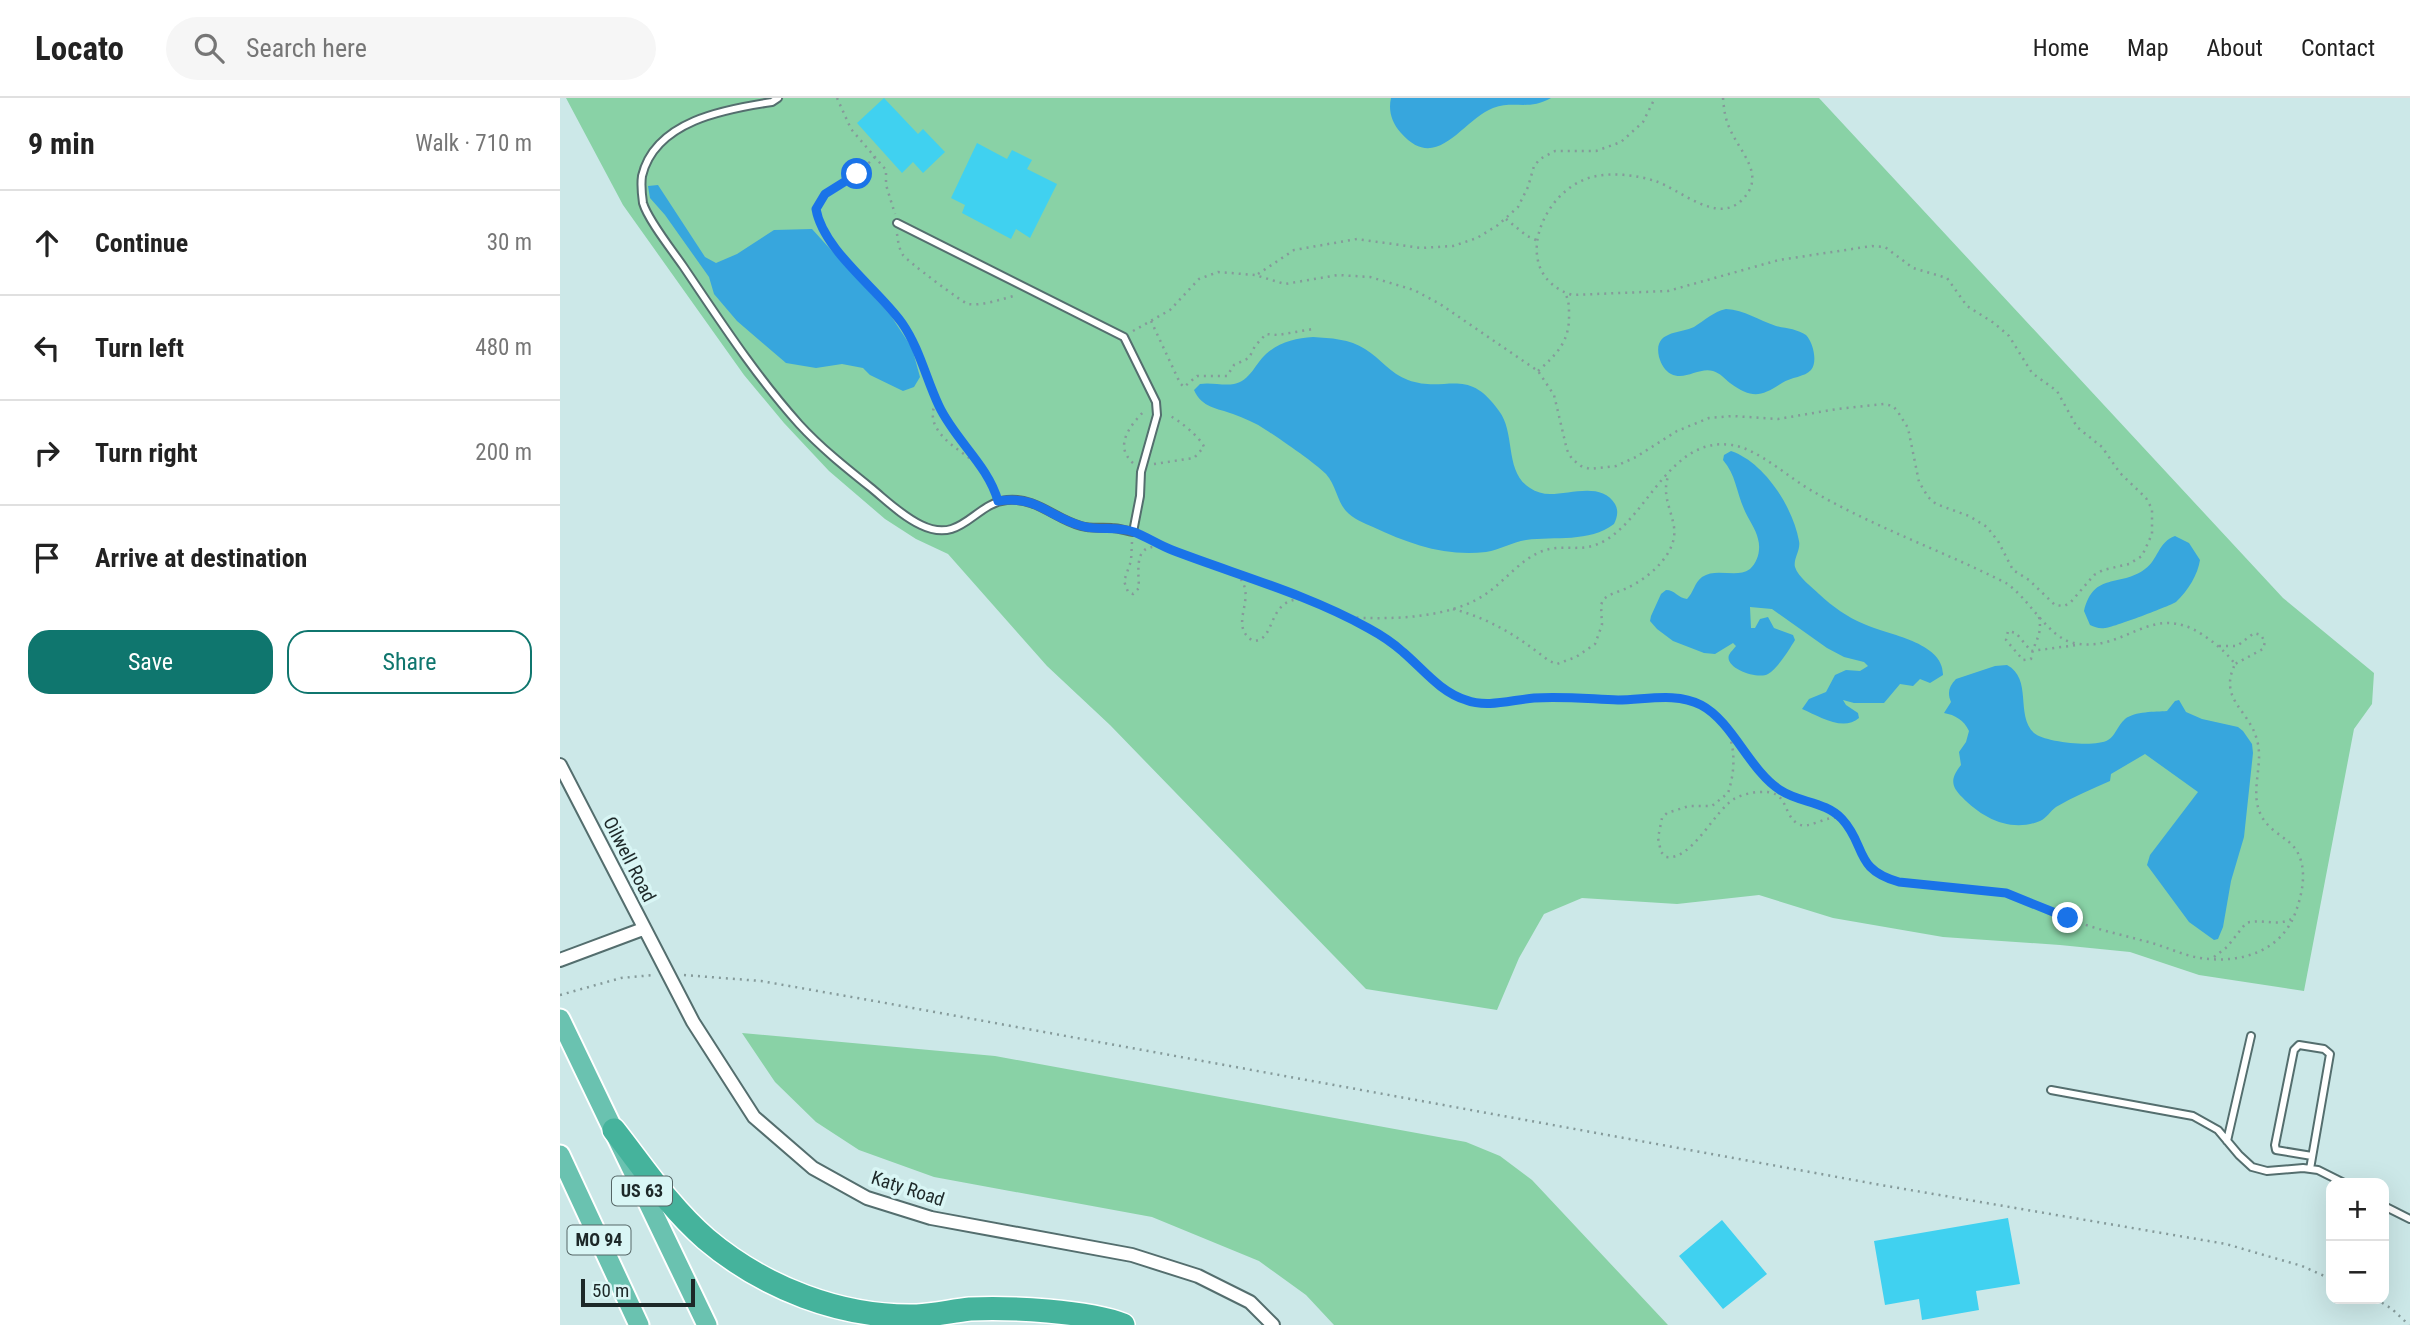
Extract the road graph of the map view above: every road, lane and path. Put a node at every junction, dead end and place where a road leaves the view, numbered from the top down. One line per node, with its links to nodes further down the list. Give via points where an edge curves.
1 (778, 98): 22 (lane, via 731,108 671,135 651,155 642,178 643,204 768,386 835,458 896,509 937,530 960,527)
2 (837, 98): 5 (path, via 851,129)
3 (1656, 98): 6 (path, via 1643,122 1621,142 1596,151 1555,151 1540,159 1524,196)
4 (1723, 98): 8 (path, via 1730,131 1753,171 1751,186 1737,204 1712,208 1657,182 1603,175 1579,182 1560,197)
5 (875, 157): 7 (path, via 886,170); 16 (path, via 825,194 816,209 829,239 911,337)
6 (1506, 219): 8 (path); 9 (path, via 1477,238 1452,246 1421,248 1357,239 1294,250)
7 (897, 223): 10 (lane); 10 (path, via 899,248 908,261 964,303)
8 (1536, 240): 11 (path, via 1540,267)
9 (1255, 275): 12 (path, via 1208,274 1170,310); 15 (path, via 1285,285 1353,274 1391,282 1451,311)
10 (1033, 291): 14 (lane)
11 (1563, 291): 15 (path, via 1569,331 1558,352); 15 (path, via 1572,295 1668,291 1779,260 1885,247 1913,268 1947,278 1967,306 2009,336 2032,373 2057,391 2077,427 2102,447 2146,498 2152,509 2149,545 2136,561 2103,570 2070,603 2055,605 2013,570 1987,527 1928,497 1919,482 1908,428 1893,407 1837,408 1778,419 1709,418 1616,466 1590,469 1572,459 1567,450 1554,395)
12 (1151, 321): 13 (path, via 1184,387 1198,376 1227,376 1234,365 1249,358 1266,334); 14 (path)
13 (1313, 329)
14 (1124, 337): 17 (lane)
15 (1538, 371)
16 (937, 401): 19 (path); 19 (path, via 931,413 935,427)
17 (1156, 402): 18 (lane); 21 (path, via 1131,426 1124,442 1125,454)
18 (1157, 413): 21 (lane); 21 (path, via 1178,420 1204,447 1194,458 1158,462)
19 (981, 467): 22 (path)
20 (1670, 471): 27 (path, via 1605,541 1584,550 1542,551 1488,593); 27 (path, via 1665,492 1675,531 1673,545 1652,571 1603,600 1600,635 1588,651 1557,664 1507,629); 28 (path, via 1710,446 1731,444 1748,449 1816,493 2006,583)
21 (1141, 472): 23 (lane)
22 (998, 501): 23 (lane, via 1020,499 1079,526)
23 (1133, 532): 24 (path); 24 (path, via 1133,552 1124,580 1128,592 1133,594 1139,588 1141,553 1157,545)
24 (1169, 549): 25 (path)
25 (1230, 571): 26 (path); 26 (path, via 1242,579 1246,589 1242,626 1253,641 1265,637 1284,604 1295,599)
26 (1310, 601): 29 (path)
27 (1453, 609): 29 (path, via 1404,618)
28 (2036, 612): 30 (path, via 2067,640); 32 (path, via 2040,634)
29 (1346, 617): 34 (path, via 1386,639 1443,688 1467,701 1558,696 1674,698 1705,707)
30 (2084, 644): 31 (path, via 2175,622 2190,626); 32 (path)
31 (2218, 645): 33 (path); 33 (path, via 2233,647 2261,635 2266,642 2263,649)
32 (2031, 651): 32 (path, via 2016,633 2008,631 2006,640 2023,660 2031,659)
33 (2235, 664): 38 (path, via 2229,684 2232,698 2258,743 2260,815 2292,844 2304,867)
34 (1727, 730): 36 (path); 36 (path, via 1733,753 1728,793 1712,806 1689,806 1667,813 1658,838 1661,852 1666,857 1679,855 1735,799)
35 (560, 765): 39 (street, Oilwell Road)
36 (1778, 792): 37 (path, via 1825,807); 37 (path, via 1800,825 1831,817)
37 (1843, 820): 40 (path, via 1863,860 1884,878 2006,893 2091,927)
38 (2294, 917): 40 (path, via 2284,935 2262,951); 40 (path, via 2281,924 2246,923 2223,951)
39 (643, 929): 41 (street, Oilwell Road); 61 (street, Katy Road, via 693,1022 754,1117 813,1168 867,1198 931,1218 1132,1255 1198,1276 1250,1303)
40 (2207, 958)
41 (560, 960)
42 (658, 974): 44 (path, via 621,978)
43 (680, 975): 56 (path, via 761,981 2226,1244)
44 (560, 995)
45 (560, 1019): 48 (highway, US 63)
46 (2251, 1037): 49 (lane)
47 (2051, 1090): 49 (lane, via 2193,1116)
48 (614, 1130): 59 (highway, US 63); 60 (highway, via 669,1201 706,1239 755,1274 814,1301 854,1311 917,1316 972,1309 1043,1311)
49 (2227, 1141): 52 (lane, via 2252,1167)
50 (560, 1155): 58 (highway, MO 94)
51 (2312, 1156): 51 (lane, via 2281,1152 2275,1145 2294,1050 2300,1045 2330,1054); 52 (lane)
52 (2310, 1169): 53 (lane)
53 (2334, 1178)
54 (2389, 1208): 55 (lane)
55 (2410, 1219)
56 (2326, 1277)
57 (2384, 1304): 62 (path)
58 (639, 1325)
59 (707, 1325)
60 (1123, 1325)
61 (1273, 1325)
62 (2409, 1325)

